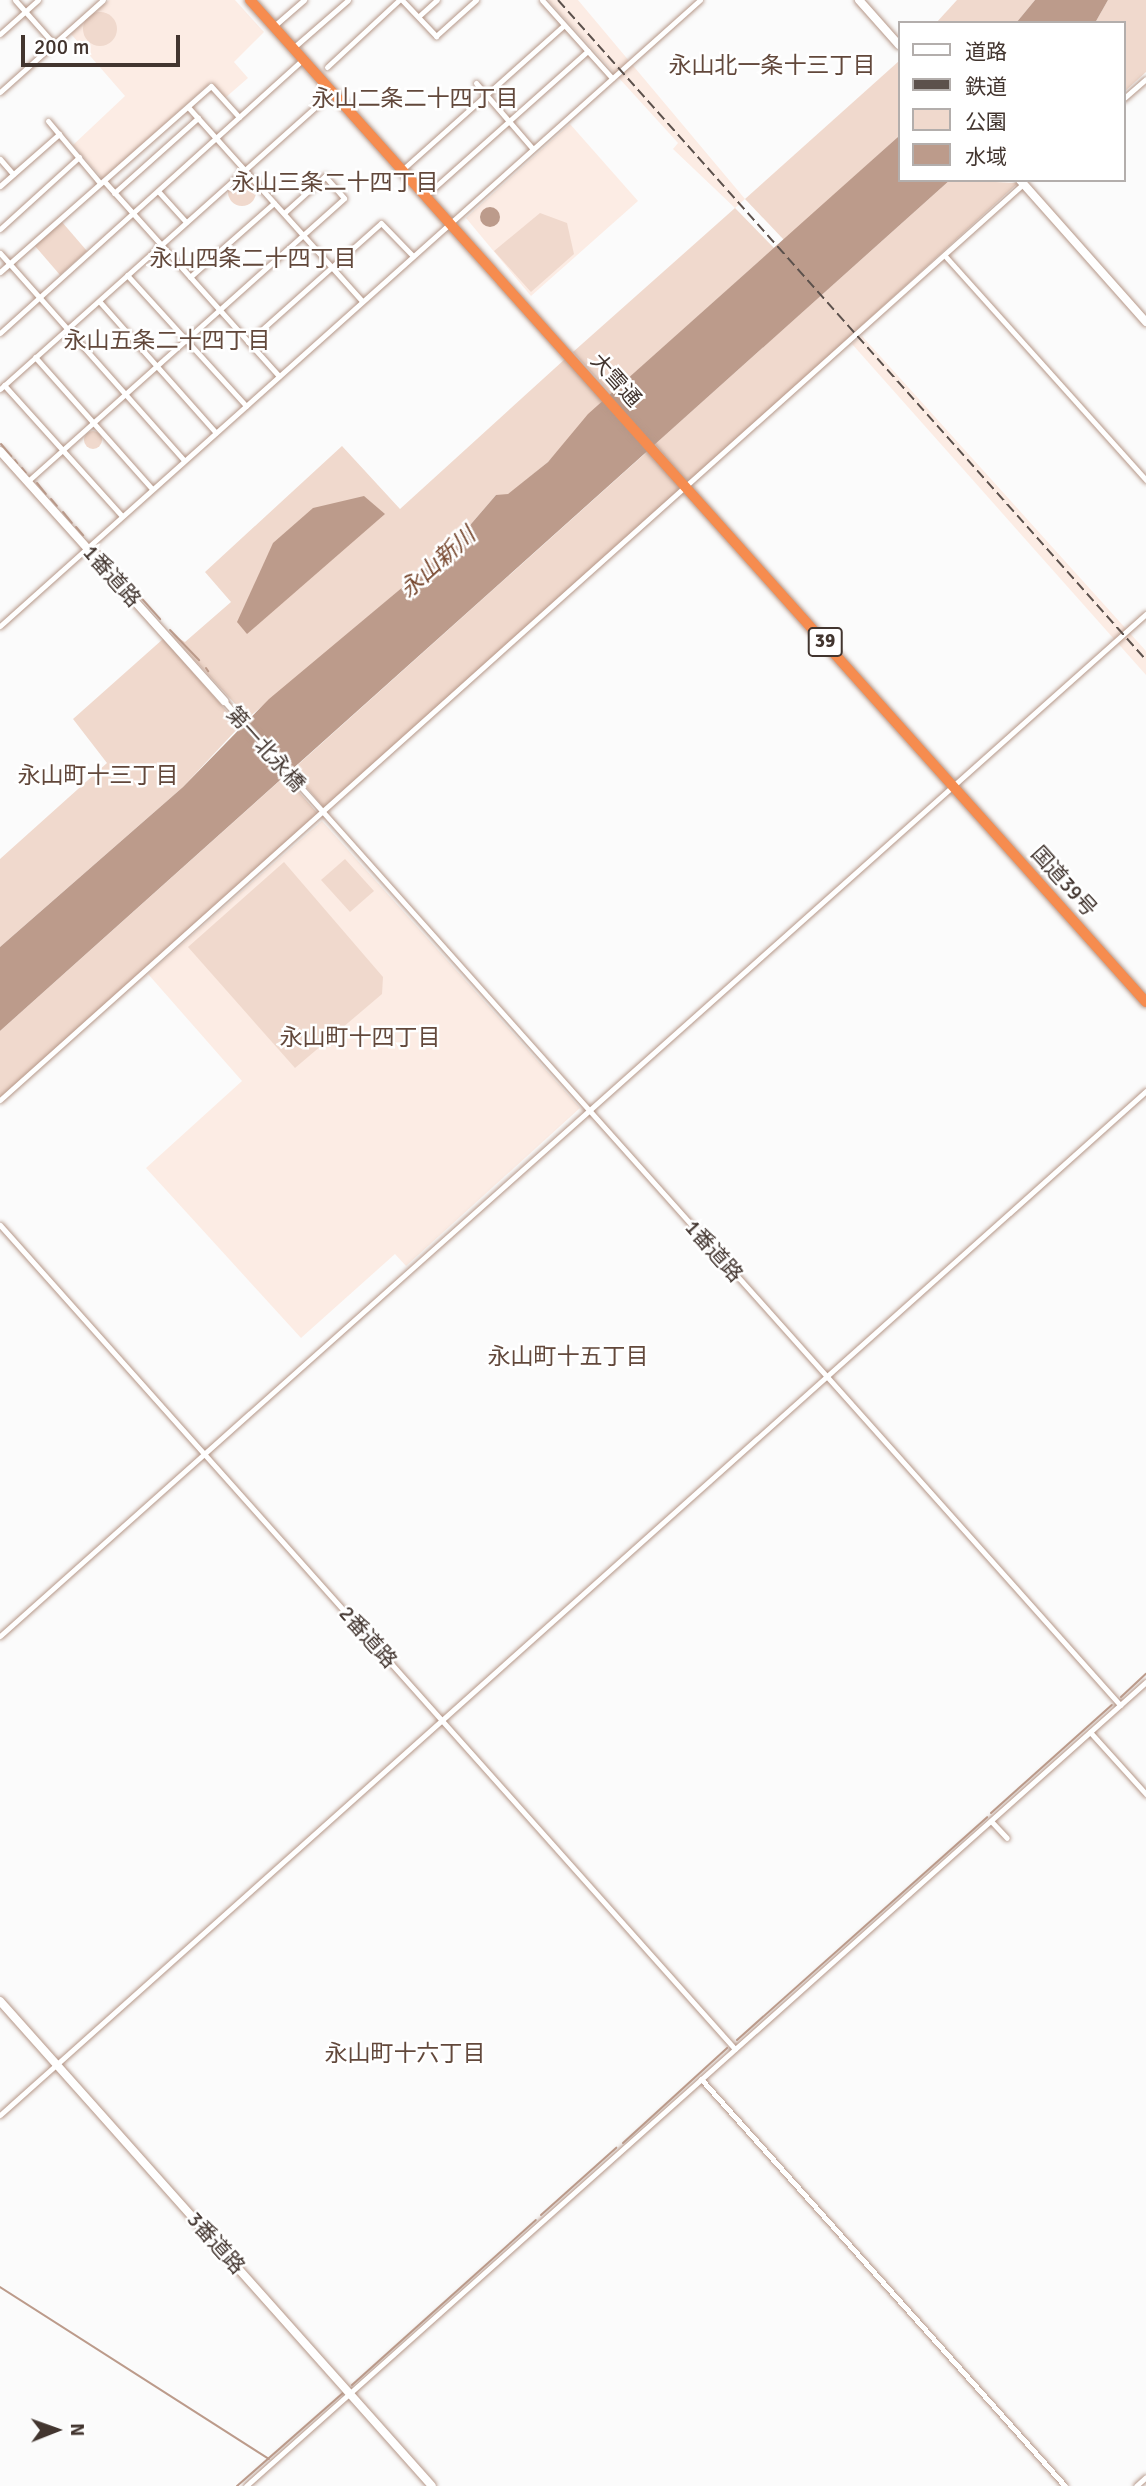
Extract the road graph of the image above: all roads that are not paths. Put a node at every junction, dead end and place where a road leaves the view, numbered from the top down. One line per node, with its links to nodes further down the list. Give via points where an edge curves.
1 (15, 0): 13 (street)
2 (38, 0): 13 (street)
3 (103, 0): 18 (street)
4 (250, 0): 16 (highway, 大雪通 / 39)
5 (304, 0): 16 (street)
6 (348, 0): 20 (street)
7 (401, 0): 14 (street); 23 (street)
8 (437, 0): 14 (street)
9 (476, 0): 14 (street, via 436,36)
10 (542, 0): 15 (street)
11 (700, 0): 24 (street)
12 (859, 0): 19 (street)
13 (25, 11): 17 (street); 18 (street)
14 (419, 16)
15 (564, 25): 21 (street); 29 (street)
16 (274, 26): 20 (highway, 大雪通 / 39)
17 (0, 34)
18 (54, 44): 27 (street)
19 (898, 44)
20 (293, 48): 22 (highway, 大雪通 / 39)
21 (587, 51): 24 (street); 35 (street)
22 (303, 59): 28 (highway, 大雪通 / 39); 32 (street)
23 (327, 67)
24 (612, 78): 38 (street)
25 (1146, 79): 30 (street)
26 (476, 83): 29 (street)
27 (0, 92)
28 (332, 92): 41 (street); 42 (highway, 大雪通 / 39)
29 (486, 95): 35 (street); 42 (street)
30 (1125, 97)
31 (188, 107): 32 (street, via 211,86); 33 (street); 44 (street)
32 (239, 117): 37 (street)
33 (198, 118): 37 (street); 48 (street)
34 (48, 121): 36 (street)
35 (509, 121): 38 (street); 49 (street)
36 (60, 135): 39 (street); 43 (street)
37 (215, 138): 41 (street); 47 (street)
38 (533, 149): 54 (street)
39 (79, 157): 44 (street); 55 (street)
40 (0, 159): 43 (street)
41 (244, 170): 50 (street); 53 (street)
42 (402, 170): 49 (highway, 大雪通 / 39)
43 (13, 174): 46 (street)
44 (102, 182): 48 (street); 61 (street)
45 (1025, 183): 60 (street); 70 (street)
46 (0, 186)
47 (158, 191): 51 (street); 53 (street)
48 (114, 193): 51 (street)
49 (425, 196): 54 (highway, 大雪通 / 39)
50 (274, 202): 52 (street); 65 (street)
51 (132, 213): 57 (street); 66 (street)
52 (284, 213): 56 (street); 56 (street, via 325,176 344,198)
53 (186, 222): 57 (street)
54 (449, 223): 59 (street); 88 (highway, 大雪通 / 39)
55 (0, 229)
56 (303, 235): 62 (street); 69 (street)
57 (161, 245): 64 (street); 65 (street)
58 (0, 253): 61 (street)
59 (413, 256): 62 (street, via 382,223); 68 (street)
60 (946, 257): 86 (street); 88 (street)
61 (9, 264): 63 (street); 66 (street)
62 (332, 268): 68 (street); 74 (street)
63 (0, 272)
64 (127, 275): 67 (street); 73 (street)
65 (190, 277): 69 (street)
66 (40, 297): 71 (street); 72 (street)
67 (99, 301): 71 (street); 76 (street)
68 (362, 301): 77 (street)
69 (219, 310): 73 (street); 74 (street)
70 (1146, 321)
71 (67, 329): 75 (street); 79 (street)
72 (0, 333)
73 (187, 339): 76 (street); 80 (street)
74 (248, 342): 77 (street)
75 (35, 357): 78 (street); 81 (street)
76 (156, 366): 79 (street); 82 (street)
77 (279, 376): 80 (street)
78 (2, 387): 83 (street)
79 (125, 394): 81 (street); 85 (street)
80 (246, 406): 82 (street)
81 (93, 423): 83 (street); 89 (street)
82 (216, 433): 85 (street)
83 (62, 450): 87 (street); 90 (street)
84 (0, 452): 87 (street, 1番道路)
85 (184, 460): 89 (street)
86 (1146, 480)
87 (28, 481): 91 (street, 1番道路)
88 (685, 486): 95 (highway, 大雪通 / 39); 97 (street)
89 (152, 489): 90 (street)
90 (121, 516): 91 (street)
91 (87, 548): 93 (street); 94 (street, 1番道路)
92 (1146, 614): 95 (street)
93 (0, 626)
94 (224, 701): 96 (street, 第一北永橋)
95 (953, 785): 98 (highway, 国道39号 / 39); 101 (street)
96 (309, 797): 97 (street, 1番道路)
97 (323, 812): 100 (street); 101 (street, 1番道路)
98 (1146, 1002)
99 (1146, 1091): 103 (street)
100 (0, 1100)
101 (590, 1111): 103 (street, 1番道路); 104 (street)
102 (0, 1225): 104 (street, 2番道路)
103 (827, 1377): 107 (street, 1番道路); 108 (street)
104 (205, 1454): 105 (street); 108 (street, 2番道路)
105 (0, 1636)
106 (1146, 1682): 107 (street)
107 (1120, 1705): 109 (street)
108 (442, 1720): 114 (street, 2番道路); 115 (street)
109 (1090, 1732): 110 (street); 111 (street)
110 (1146, 1794)
111 (991, 1821): 112 (street); 114 (street)
112 (1007, 1838)
113 (0, 2001): 115 (street, 3番道路)
114 (735, 2049): 116 (street)
115 (57, 2064): 117 (street); 118 (street, 3番道路)
116 (702, 2079): 118 (street); 122 (street)
117 (0, 2115)
118 (350, 2393): 120 (street); 121 (street, 3番道路)
119 (1146, 2477): 123 (street)
120 (246, 2486)
121 (432, 2486)
122 (1065, 2486)
123 (1136, 2486)

